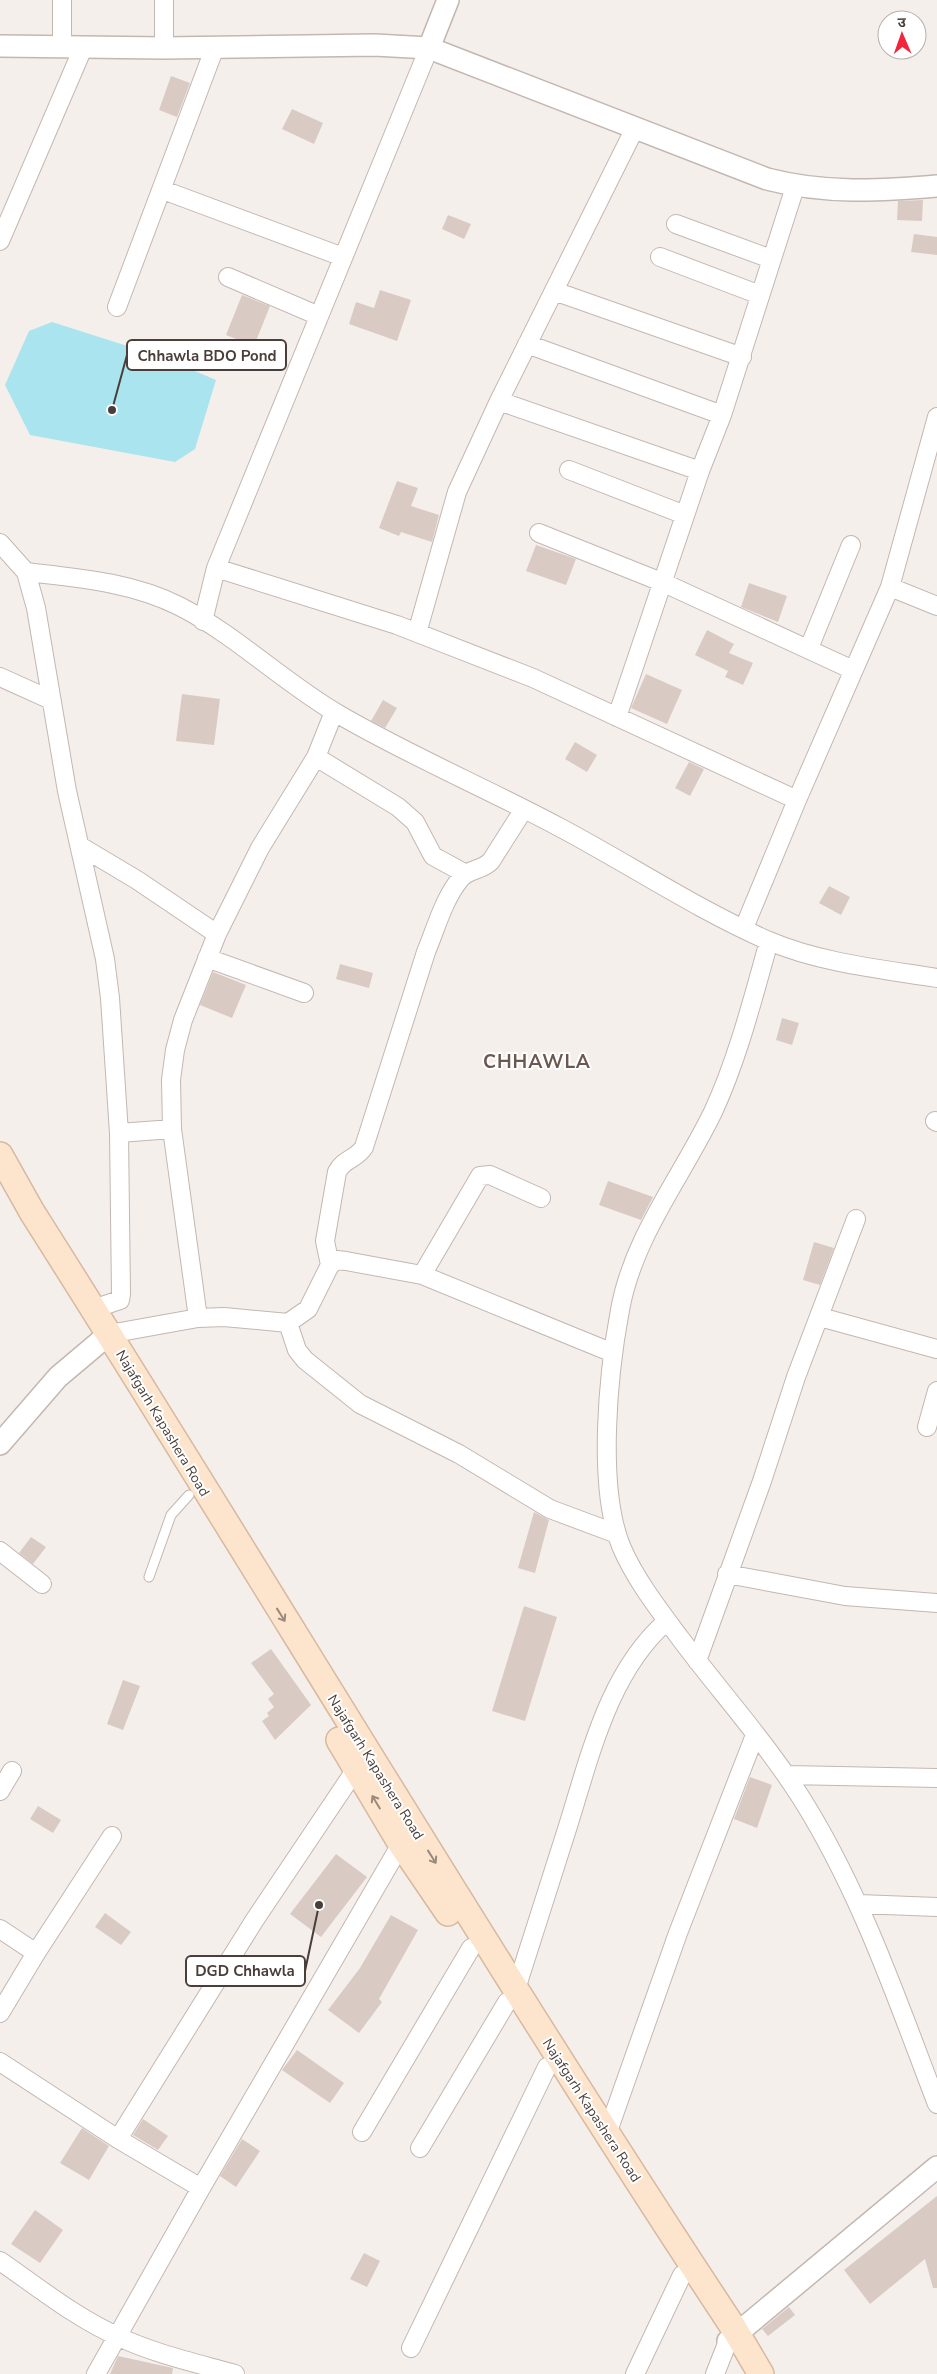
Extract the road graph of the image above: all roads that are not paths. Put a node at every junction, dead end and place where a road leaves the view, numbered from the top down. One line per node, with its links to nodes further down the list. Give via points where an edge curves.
1 (62, 0): 5 (street)
2 (164, 0): 8 (street)
3 (448, 0): 9 (street)
4 (0, 46): 5 (street)
5 (62, 47): 7 (street)
6 (215, 47): 8 (street); 9 (street); 13 (street)
7 (83, 48): 8 (street); 15 (street)
8 (164, 48)
9 (429, 48): 10 (street); 16 (street)
10 (635, 128): 12 (street); 20 (street)
11 (937, 186): 12 (street, via 890,190)
12 (795, 187): 18 (street)
13 (163, 190): 16 (street); 22 (street)
14 (676, 224): 18 (street)
15 (0, 240)
16 (343, 257): 23 (street)
17 (660, 257): 21 (street)
18 (770, 259): 21 (street)
19 (228, 277): 23 (street)
20 (554, 291): 24 (street); 25 (street)
21 (760, 295): 25 (street)
22 (117, 307)
23 (319, 316): 35 (street)
24 (527, 344): 26 (street); 27 (street)
25 (742, 357): 27 (street)
26 (499, 400): 30 (street); 41 (street, via 452,506)
27 (722, 415): 30 (street)
28 (937, 417): 38 (street)
29 (569, 470): 31 (street)
30 (700, 471): 31 (street)
31 (685, 515): 37 (street)
32 (539, 533): 37 (street)
33 (0, 542): 36 (street)
34 (851, 544): 42 (street)
35 (216, 568): 40 (street); 41 (street)
36 (26, 572): 40 (street, via 119,585 178,606); 45 (street, via 36,608)
37 (664, 583): 42 (street); 47 (street)
38 (890, 587): 39 (street); 43 (street)
39 (937, 606)
40 (203, 620): 46 (street)
41 (417, 633): 47 (street, via 533,678)
42 (809, 648): 43 (street)
43 (853, 670): 49 (street)
44 (0, 676): 45 (street)
45 (52, 700): 51 (street)
46 (334, 712): 48 (street); 50 (street)
47 (617, 717): 49 (street)
48 (316, 757): 52 (street, via 398,806 415,822 433,856); 54 (street, via 260,848)
49 (797, 800): 53 (street)
50 (524, 809): 52 (street, via 487,866); 53 (street)
51 (80, 846): 54 (street); 60 (street, via 106,969)
52 (466, 874): 65 (street, via 450,893 426,952 364,1147 337,1172 325,1241)
53 (744, 928): 55 (street)
54 (217, 934): 56 (street)
55 (769, 941): 57 (street, via 841,962); 73 (street, via 726,1082 690,1156 639,1246 622,1301)
56 (207, 958): 58 (street); 59 (street, via 175,1050 171,1080)
57 (937, 978)
58 (304, 993)
59 (172, 1129): 60 (street); 69 (street)
60 (119, 1133): 67 (street, via 121,1294 115,1303)
61 (0, 1155): 67 (main road, Najafgarh Kapashera Road)
62 (0, 1180): 71 (main road)
63 (541, 1198): 66 (street, via 490,1175 480,1176)
64 (856, 1219): 68 (street)
65 (330, 1265): 66 (street, via 336,1260 346,1261); 70 (street, via 308,1309)
66 (422, 1275): 73 (street)
67 (93, 1309): 71 (main road, Najafgarh Kapashera Road)
68 (820, 1317): 72 (street); 80 (street)
69 (198, 1318): 70 (street); 71 (street)
70 (288, 1323): 78 (street, via 297,1350 360,1404 459,1454 550,1509)
71 (103, 1339): 76 (street, via 58,1377); 77 (main road); 99 (main road, Najafgarh Kapashera Road, one-way to 99, via 367,1754)
72 (937, 1349)
73 (613, 1353): 78 (street, via 607,1444 608,1484)
74 (937, 1391): 75 (street)
75 (927, 1428)
76 (0, 1444)
77 (189, 1495): 81 (lane, via 171,1515); 87 (main road)
78 (617, 1534): 84 (street, via 630,1566)
79 (0, 1551): 82 (street)
80 (727, 1574): 83 (street, via 846,1596); 85 (street)
81 (149, 1577)
82 (42, 1584)
83 (937, 1603)
84 (667, 1621): 85 (street); 99 (street, via 636,1652 608,1709)
85 (697, 1661): 86 (street)
86 (755, 1734): 89 (street); 105 (street, via 678,1933)
87 (356, 1769): 93 (main road, one-way to 87); 106 (street, via 254,1921)
88 (12, 1771): 91 (street)
89 (788, 1776): 90 (street); 94 (street, via 831,1848)
90 (937, 1778)
91 (0, 1791)
92 (112, 1836): 98 (street)
93 (401, 1844): 97 (main road); 109 (street)
94 (859, 1904): 95 (street); 103 (street)
95 (937, 1907)
96 (0, 1928): 98 (street)
97 (471, 1948): 99 (main road); 104 (street)
98 (36, 1953): 100 (street)
99 (511, 1996): 102 (main road); 105 (main road, Najafgarh Kapashera Road); 107 (street)
100 (0, 2013)
101 (0, 2062): 106 (street)
102 (548, 2067): 111 (main road); 114 (street)
103 (937, 2104)
104 (362, 2132)
105 (607, 2134): 113 (main road, Najafgarh Kapashera Road)
106 (118, 2139): 109 (street)
107 (420, 2148)
108 (937, 2167): 113 (street)
109 (200, 2188): 112 (street)
110 (0, 2261): 112 (street)
111 (682, 2275): 113 (main road); 117 (street)
112 (118, 2337): 115 (street); 116 (street, via 157,2352)
113 (732, 2337): 118 (street); 119 (main road); 120 (main road, Najafgarh Kapashera Road)
114 (411, 2348)
115 (96, 2374)
116 (235, 2374)
117 (635, 2374)
118 (715, 2374)
119 (748, 2374)
120 (761, 2374)

